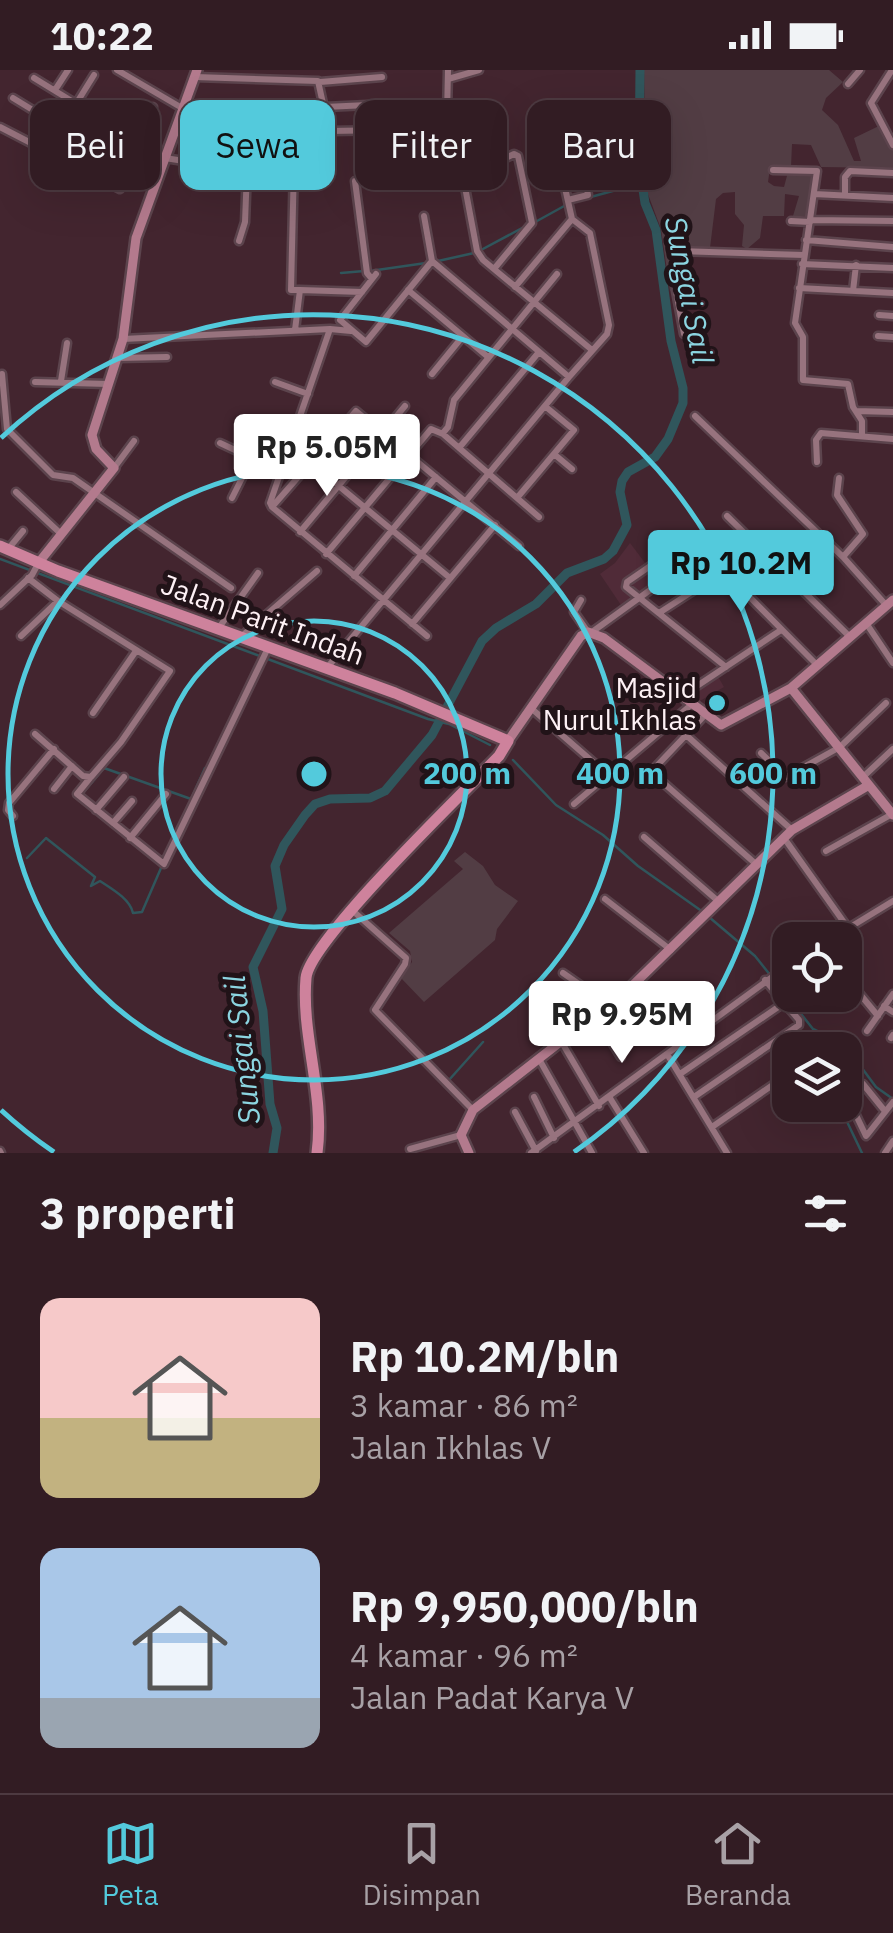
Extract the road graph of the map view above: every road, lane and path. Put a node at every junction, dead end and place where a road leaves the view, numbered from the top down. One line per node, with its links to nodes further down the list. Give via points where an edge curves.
1 (68, 70): 15 (street)
2 (117, 70): 22 (street)
3 (314, 70): 13 (street)
4 (448, 70): 12 (street)
5 (479, 70): 12 (street)
6 (860, 70): 14 (street)
7 (892, 70): 27 (street, via 871,104)
8 (196, 74): 13 (street); 19 (street)
9 (94, 75): 18 (street)
10 (382, 77): 13 (street)
11 (34, 78): 15 (street)
12 (448, 80): 21 (street)
13 (315, 81): 20 (street)
14 (848, 84)
15 (55, 90): 17 (street)
16 (13, 98): 23 (street)
17 (70, 100)
18 (78, 100)
19 (185, 100)
20 (322, 100)
21 (448, 100)
22 (180, 107)
23 (30, 109)
24 (180, 114): 30 (street)
25 (0, 127): 26 (street)
26 (30, 142)
27 (893, 145)
28 (160, 155): 30 (street)
29 (507, 157): 57 (street, via 518,158 532,223)
30 (165, 158): 31 (street); 32 (street)
31 (180, 160)
32 (160, 170)
33 (773, 170): 42 (street, via 816,170)
34 (893, 172): 43 (street, via 850,172)
35 (152, 190): 78 (street, via 136,238)
36 (246, 190): 52 (street)
37 (293, 190): 62 (street, via 291,290)
38 (356, 190): 65 (street, via 365,264 374,277)
39 (463, 190): 57 (street, via 477,251)
40 (566, 190): 45 (street)
41 (587, 190): 45 (street)
42 (814, 194): 43 (street); 49 (street)
43 (845, 194): 44 (street)
44 (893, 198)
45 (568, 200): 47 (street)
46 (424, 216): 55 (street)
47 (572, 219): 60 (street); 80 (street, via 590,233 609,325)
48 (791, 221): 49 (street)
49 (811, 221): 50 (street); 51 (street)
50 (893, 221)
51 (806, 240): 53 (street); 54 (street)
52 (239, 241)
53 (893, 247)
54 (803, 260): 56 (street); 61 (street); 74 (street, via 678,251)
55 (432, 261): 63 (street); 71 (street)
56 (856, 266): 58 (street); 64 (street)
57 (494, 268): 60 (street)
58 (893, 268)
59 (557, 274): 67 (street)
60 (515, 287): 67 (street)
61 (799, 288): 64 (street); 96 (street, via 795,323 803,336 803,380 847,384)
62 (299, 290): 65 (street); 72 (street)
63 (408, 290): 73 (street, via 368,341); 75 (street)
64 (854, 290): 66 (street)
65 (362, 292): 73 (street, via 340,320)
66 (893, 293)
67 (534, 303): 71 (street); 80 (street)
68 (879, 316): 69 (street)
69 (893, 316)
70 (330, 329): 72 (street); 73 (street); 93 (street)
71 (512, 329): 81 (street); 83 (street)
72 (295, 330): 78 (street)
73 (350, 330)
74 (684, 334)
75 (464, 336): 83 (street); 86 (street)
76 (878, 336): 77 (street)
77 (893, 337)
78 (123, 339): 84 (street)
79 (68, 343): 88 (street)
80 (592, 350): 87 (street)
81 (539, 352): 87 (street); 107 (street)
82 (167, 356): 84 (street)
83 (488, 357): 102 (street, via 454,400)
84 (116, 358): 91 (street)
85 (2, 374): 92 (street)
86 (432, 374)
87 (569, 377): 95 (street)
88 (61, 381): 89 (street); 91 (street)
89 (35, 382)
90 (275, 382): 93 (street)
91 (108, 384): 113 (street, via 92,440)
92 (2, 394): 100 (street)
93 (308, 394): 115 (street)
94 (404, 406): 101 (street)
95 (546, 407): 109 (street, via 574,430); 116 (street)
96 (854, 411): 97 (street); 103 (street)
97 (893, 412)
98 (695, 416): 138 (street)
99 (256, 426): 110 (street)
100 (3, 428): 121 (street, via 53,475 73,478)
101 (383, 431): 108 (street); 111 (street, via 354,412); 119 (street)
102 (443, 434): 107 (street); 108 (street, via 430,430)
103 (862, 436): 104 (street); 112 (street, via 821,434)
104 (893, 439)
105 (134, 441): 113 (street)
106 (220, 442): 110 (street)
107 (459, 448): 116 (street)
108 (410, 454): 117 (street); 126 (street)
109 (554, 454): 114 (street); 123 (street)
110 (250, 457): 115 (street); 122 (street)
111 (311, 462): 119 (street); 125 (street)
112 (817, 462)
113 (114, 468): 121 (street)
114 (572, 469)
115 (282, 472): 125 (street)
116 (488, 474): 123 (street); 124 (street)
117 (436, 477): 124 (street); 130 (street)
118 (838, 478): 138 (street, via 839,499 864,534)
119 (338, 484): 126 (street); 133 (street)
120 (16, 492): 132 (street)
121 (93, 493): 132 (street); 147 (street)
122 (232, 498)
123 (517, 498): 128 (street)
124 (466, 501): 129 (street); 137 (street)
125 (272, 507): 133 (street)
126 (366, 507): 130 (street); 136 (street)
127 (726, 516): 160 (street)
128 (539, 517)
129 (495, 525): 134 (street); 146 (street)
130 (393, 529): 137 (street); 144 (street)
131 (22, 531): 135 (street)
132 (60, 532): 139 (street)
133 (300, 532): 136 (street)
134 (519, 546)
135 (4, 548): 139 (main road, Jalan Parit Indah)
136 (326, 554): 144 (street)
137 (422, 554): 146 (street); 149 (street)
138 (843, 557): 152 (street)
139 (40, 561): 145 (street); 157 (main road, Jalan Parit Indah)
140 (650, 568): 142 (street, via 691,538); 148 (street, via 658,583); 148 (street, via 626,584)
141 (317, 571): 163 (street)
142 (724, 571): 154 (street); 158 (street)
143 (258, 574): 157 (street)
144 (354, 576): 149 (street)
145 (30, 577): 151 (street); 153 (street)
146 (450, 578): 156 (street)
147 (230, 588)
148 (640, 597): 154 (street); 159 (street)
149 (383, 600): 156 (street); 169 (street)
150 (582, 600): 159 (street, via 574,612)
151 (58, 601): 161 (street); 164 (street)
152 (890, 603): 155 (street)
153 (0, 605)
154 (660, 614): 168 (street)
155 (866, 622): 160 (street); 166 (street)
156 (412, 624): 162 (street)
157 (218, 630): 163 (main road, Jalan Parit Indah)
158 (781, 630): 167 (street); 168 (street)
159 (590, 632): 171 (street); 174 (street, via 580,636)
160 (848, 635): 167 (street)
161 (21, 636)
162 (427, 636)
163 (240, 638): 165 (main road, Jalan Parit Indah)
164 (136, 650): 175 (street); 186 (street, via 170,672)
165 (266, 651): 169 (main road, Jalan Parit Indah); 199 (street, via 167,861)
166 (893, 663)
167 (817, 665): 170 (street)
168 (726, 667): 171 (street)
169 (326, 670): 179 (main road, Jalan Parit Indah)
170 (791, 688): 176 (street, via 727,724); 180 (street)
171 (680, 697): 173 (street)
172 (886, 703): 180 (street)
173 (691, 705): 176 (street); 185 (street)
174 (532, 709): 179 (street); 185 (street)
175 (93, 713)
176 (705, 715): 178 (street)
177 (35, 734): 181 (street)
178 (686, 735): 197 (street); 201 (street, via 651,772)
179 (508, 741): 205 (main road)
180 (840, 746): 183 (street, via 786,776); 188 (street)
181 (54, 749): 184 (street); 195 (street, via 9,803)
182 (893, 749): 188 (street)
183 (761, 753)
184 (72, 766): 186 (street); 189 (street)
185 (608, 775): 192 (street)
186 (91, 777): 193 (street, via 78,794)
187 (124, 777): 193 (street)
188 (866, 781): 194 (street); 197 (street)
189 (54, 789)
190 (166, 794): 199 (street)
191 (132, 800): 196 (street)
192 (574, 804)
193 (96, 810): 196 (street)
194 (892, 810): 200 (street)
195 (13, 816)
196 (113, 824): 199 (street)
197 (788, 834): 201 (street); 206 (street)
198 (644, 836): 203 (street)
199 (130, 838)
200 (826, 851)
201 (757, 864): 203 (street)
202 (605, 899): 208 (street)
203 (719, 902): 208 (street)
204 (893, 902): 207 (street)
205 (354, 911): 235 (street, via 406,958 375,1010); 246 (main road, via 306,973)
206 (844, 922)
207 (858, 922)
208 (672, 950): 215 (street)
209 (563, 973): 215 (street)
210 (772, 976): 211 (street)
211 (769, 978): 212 (street); 224 (street)
212 (772, 983)
213 (893, 994): 216 (street)
214 (862, 997): 221 (street)
215 (609, 1005): 220 (street)
216 (884, 1006): 219 (street); 221 (street)
217 (772, 1012): 227 (street)
218 (792, 1012): 231 (street, via 798,1027)
219 (893, 1012)
220 (595, 1016): 223 (street); 225 (street)
221 (878, 1016): 222 (street)
222 (866, 1031)
223 (561, 1041): 226 (street); 234 (street)
224 (667, 1054): 227 (street); 232 (street)
225 (621, 1057)
226 (539, 1059): 235 (street); 239 (street)
227 (680, 1074): 231 (street)
228 (864, 1084): 236 (street)
229 (772, 1085): 240 (street)
230 (534, 1097): 242 (street)
231 (694, 1097): 240 (street)
232 (610, 1098): 234 (street); 249 (street)
233 (892, 1102): 236 (street)
234 (599, 1106): 239 (street)
235 (473, 1110): 241 (street)
236 (884, 1110): 238 (street, via 866,1136)
237 (515, 1112): 245 (street)
238 (859, 1122)
239 (574, 1124): 242 (street); 248 (street)
240 (712, 1127): 250 (street)
241 (461, 1135): 244 (street); 247 (street)
242 (554, 1138): 245 (street)
243 (893, 1141): 251 (street)
244 (410, 1150)
245 (535, 1152)
246 (317, 1153)
247 (469, 1153)
248 (592, 1153)
249 (644, 1153)
250 (728, 1153)
251 (885, 1153)

